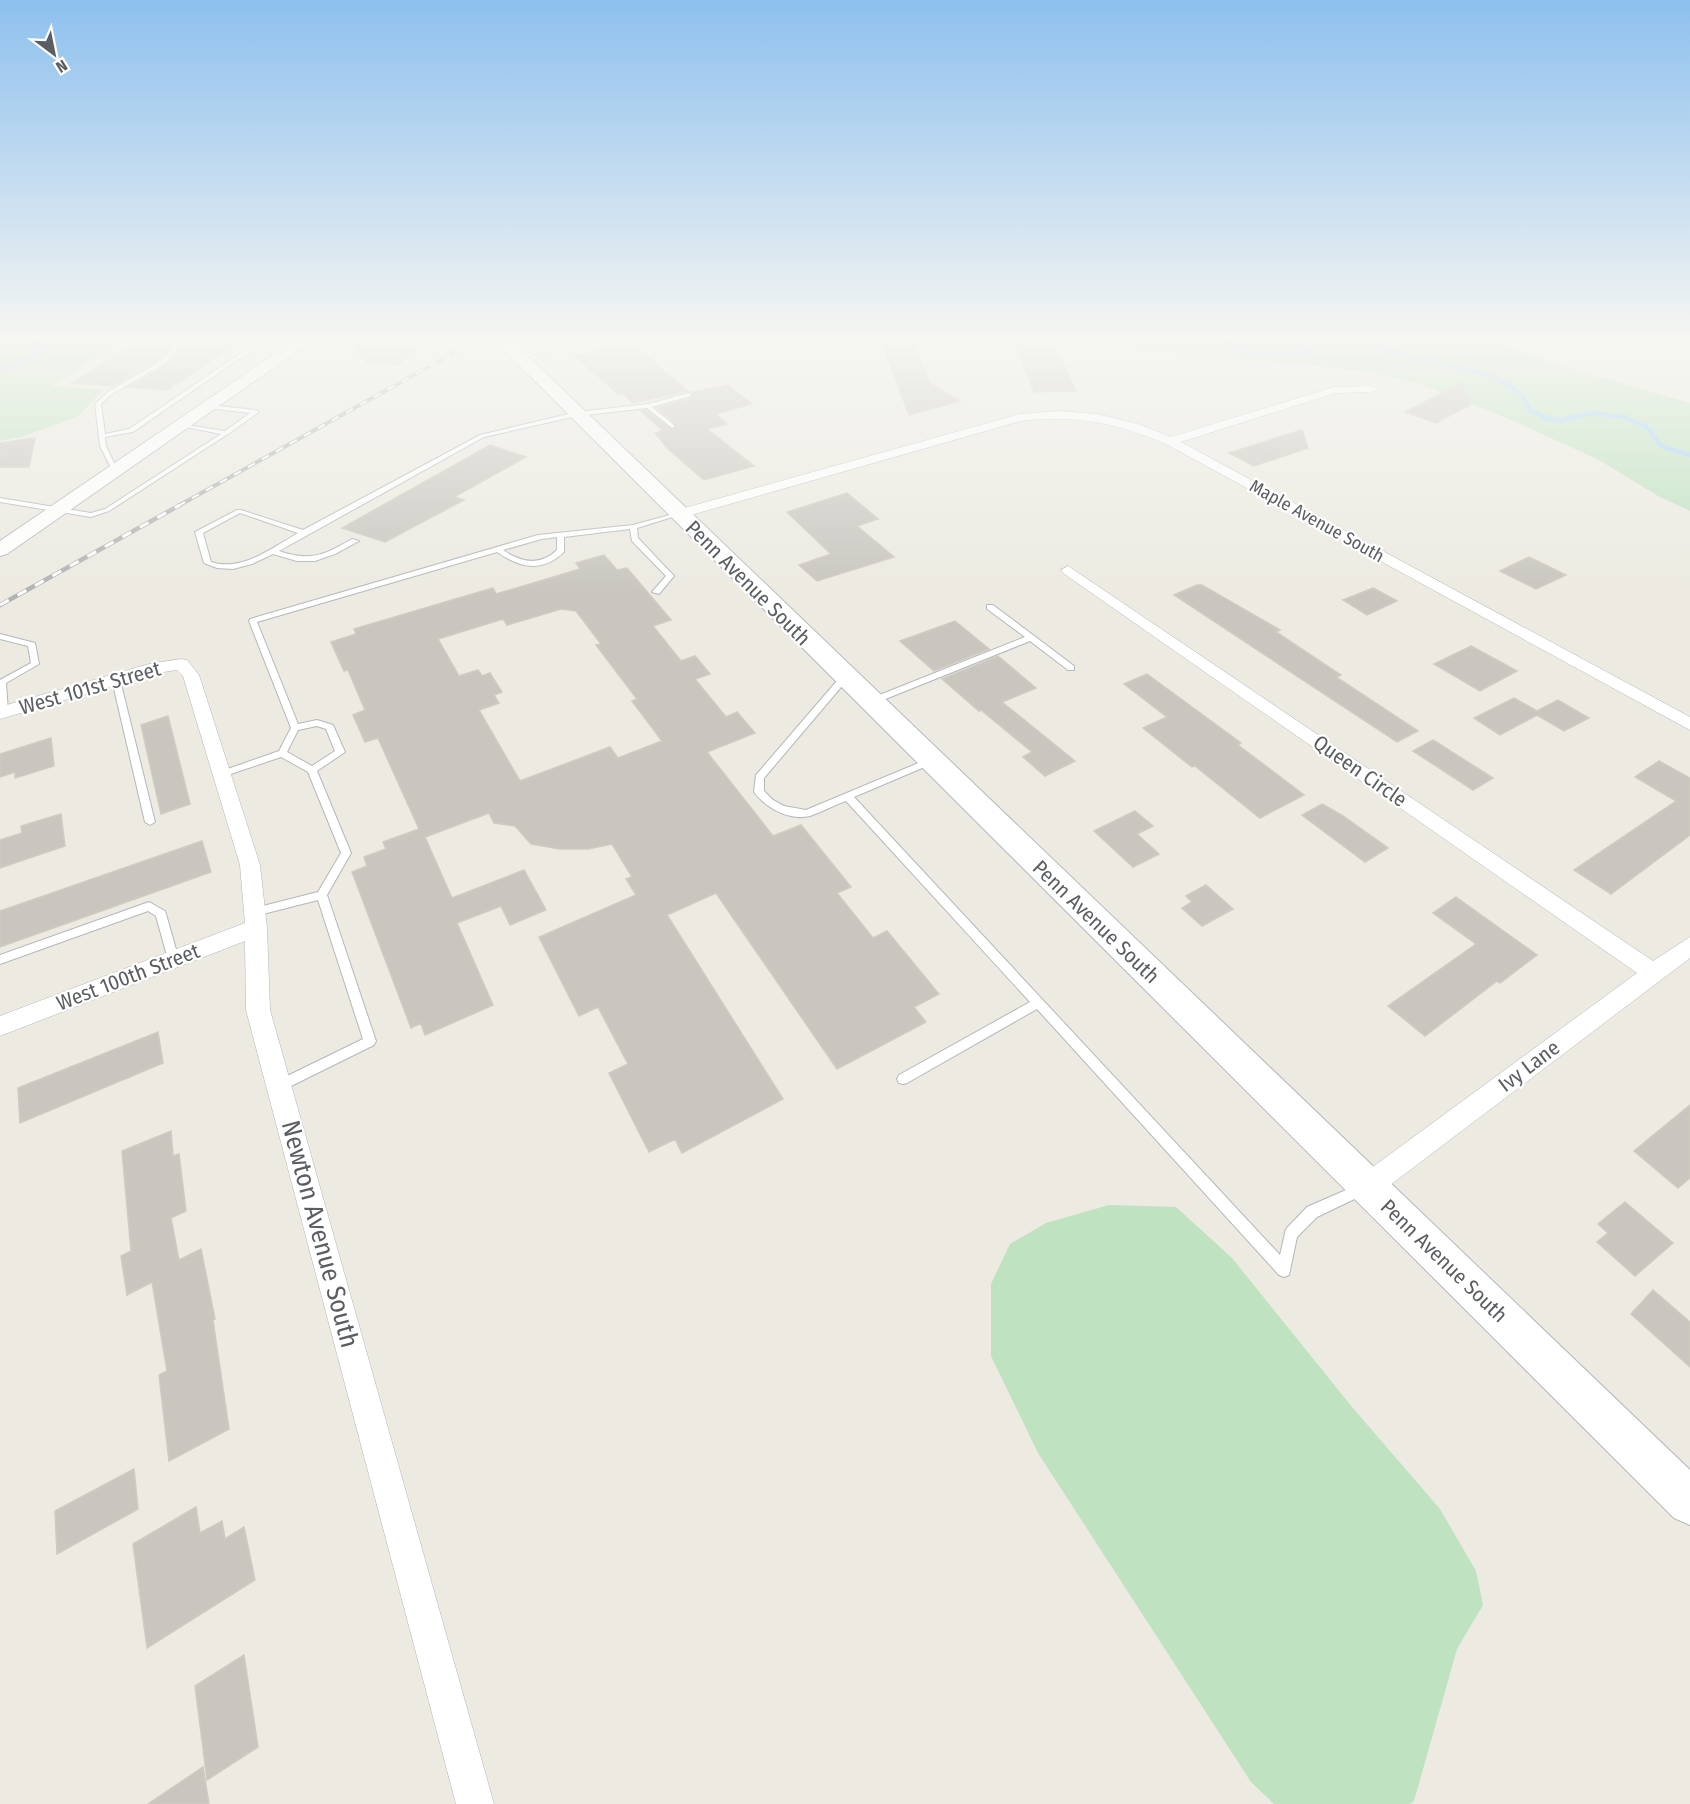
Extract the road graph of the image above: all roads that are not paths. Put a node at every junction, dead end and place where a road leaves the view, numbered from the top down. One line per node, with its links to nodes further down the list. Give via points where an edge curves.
1 (101, 425): 12 (lane)
2 (139, 425): 12 (lane, via 130,431)
3 (182, 425): 14 (main road)
4 (183, 425): 11 (lane)
5 (237, 425): 11 (lane)
6 (529, 425): 19 (lane, via 482,436)
7 (588, 425): 17 (main road, Penn Avenue South)
8 (1003, 425): 17 (street, Maple Avenue South)
9 (1128, 425): 13 (street, Maple Avenue South)
10 (1221, 425): 13 (street)
11 (226, 433): 16 (lane, via 107,510 91,515)
12 (102, 436): 14 (lane)
13 (1170, 441): 36 (street, Maple Avenue South)
14 (115, 471): 16 (main road)
15 (0, 500): 16 (lane)
16 (60, 509): 22 (main road)
17 (679, 514): 18 (lane); 32 (main road, Penn Avenue South)
18 (633, 527): 20 (lane); 26 (lane, via 635,539 670,576)
19 (304, 533): 24 (lane); 24 (lane, via 239,511 199,532 208,563 219,567 234,568)
20 (560, 534): 23 (lane); 23 (lane, via 561,550 555,558 541,563 524,565)
21 (356, 541): 24 (lane, via 315,560 299,561)
22 (0, 550)
23 (498, 550): 37 (lane, via 254,621)
24 (273, 551)
25 (1068, 570): 49 (street, Queen Circle)
26 (656, 592)
27 (990, 607): 29 (lane)
28 (0, 636): 35 (lane, via 32,645 35,664 2,682)
29 (1031, 638): 31 (lane); 34 (lane)
30 (181, 664): 33 (street, West 101st Street); 41 (street, Newton Avenue South, via 191,675)
31 (1071, 668)
32 (845, 678): 34 (main road, Penn Avenue South); 42 (lane, via 759,777 759,792 771,806 788,813 807,813)
33 (116, 680): 35 (street, West 101st Street); 43 (lane)
34 (870, 702): 39 (main road, Penn Avenue South)
35 (2, 713)
36 (1690, 723)
37 (295, 728): 38 (lane); 40 (lane, via 317,723 330,727 334,735 340,752)
38 (282, 753): 40 (lane); 41 (lane)
39 (931, 761): 42 (lane); 54 (main road, Penn Avenue South)
40 (312, 770): 44 (lane, via 346,853)
41 (222, 774): 45 (street, Newton Avenue South, via 250,865)
42 (848, 797): 50 (lane)
43 (150, 822)
44 (322, 895): 45 (lane); 53 (lane, via 370,1041)
45 (255, 920): 48 (street, West 100th Street); 53 (street, Newton Avenue South, via 258,1010)
46 (1690, 946): 49 (street, Ivy Lane)
47 (0, 960): 48 (lane, via 148,906 161,914)
48 (173, 960): 51 (street, West 100th Street)
49 (1653, 973): 54 (street, Ivy Lane)
50 (1038, 1003): 52 (lane); 54 (lane, via 1284,1270 1291,1234 1312,1212)
51 (0, 1026)
52 (903, 1079)
53 (279, 1086): 56 (street, Newton Avenue South)
54 (1368, 1186): 55 (main road, Penn Avenue South)
55 (1690, 1502)
56 (475, 1804)

